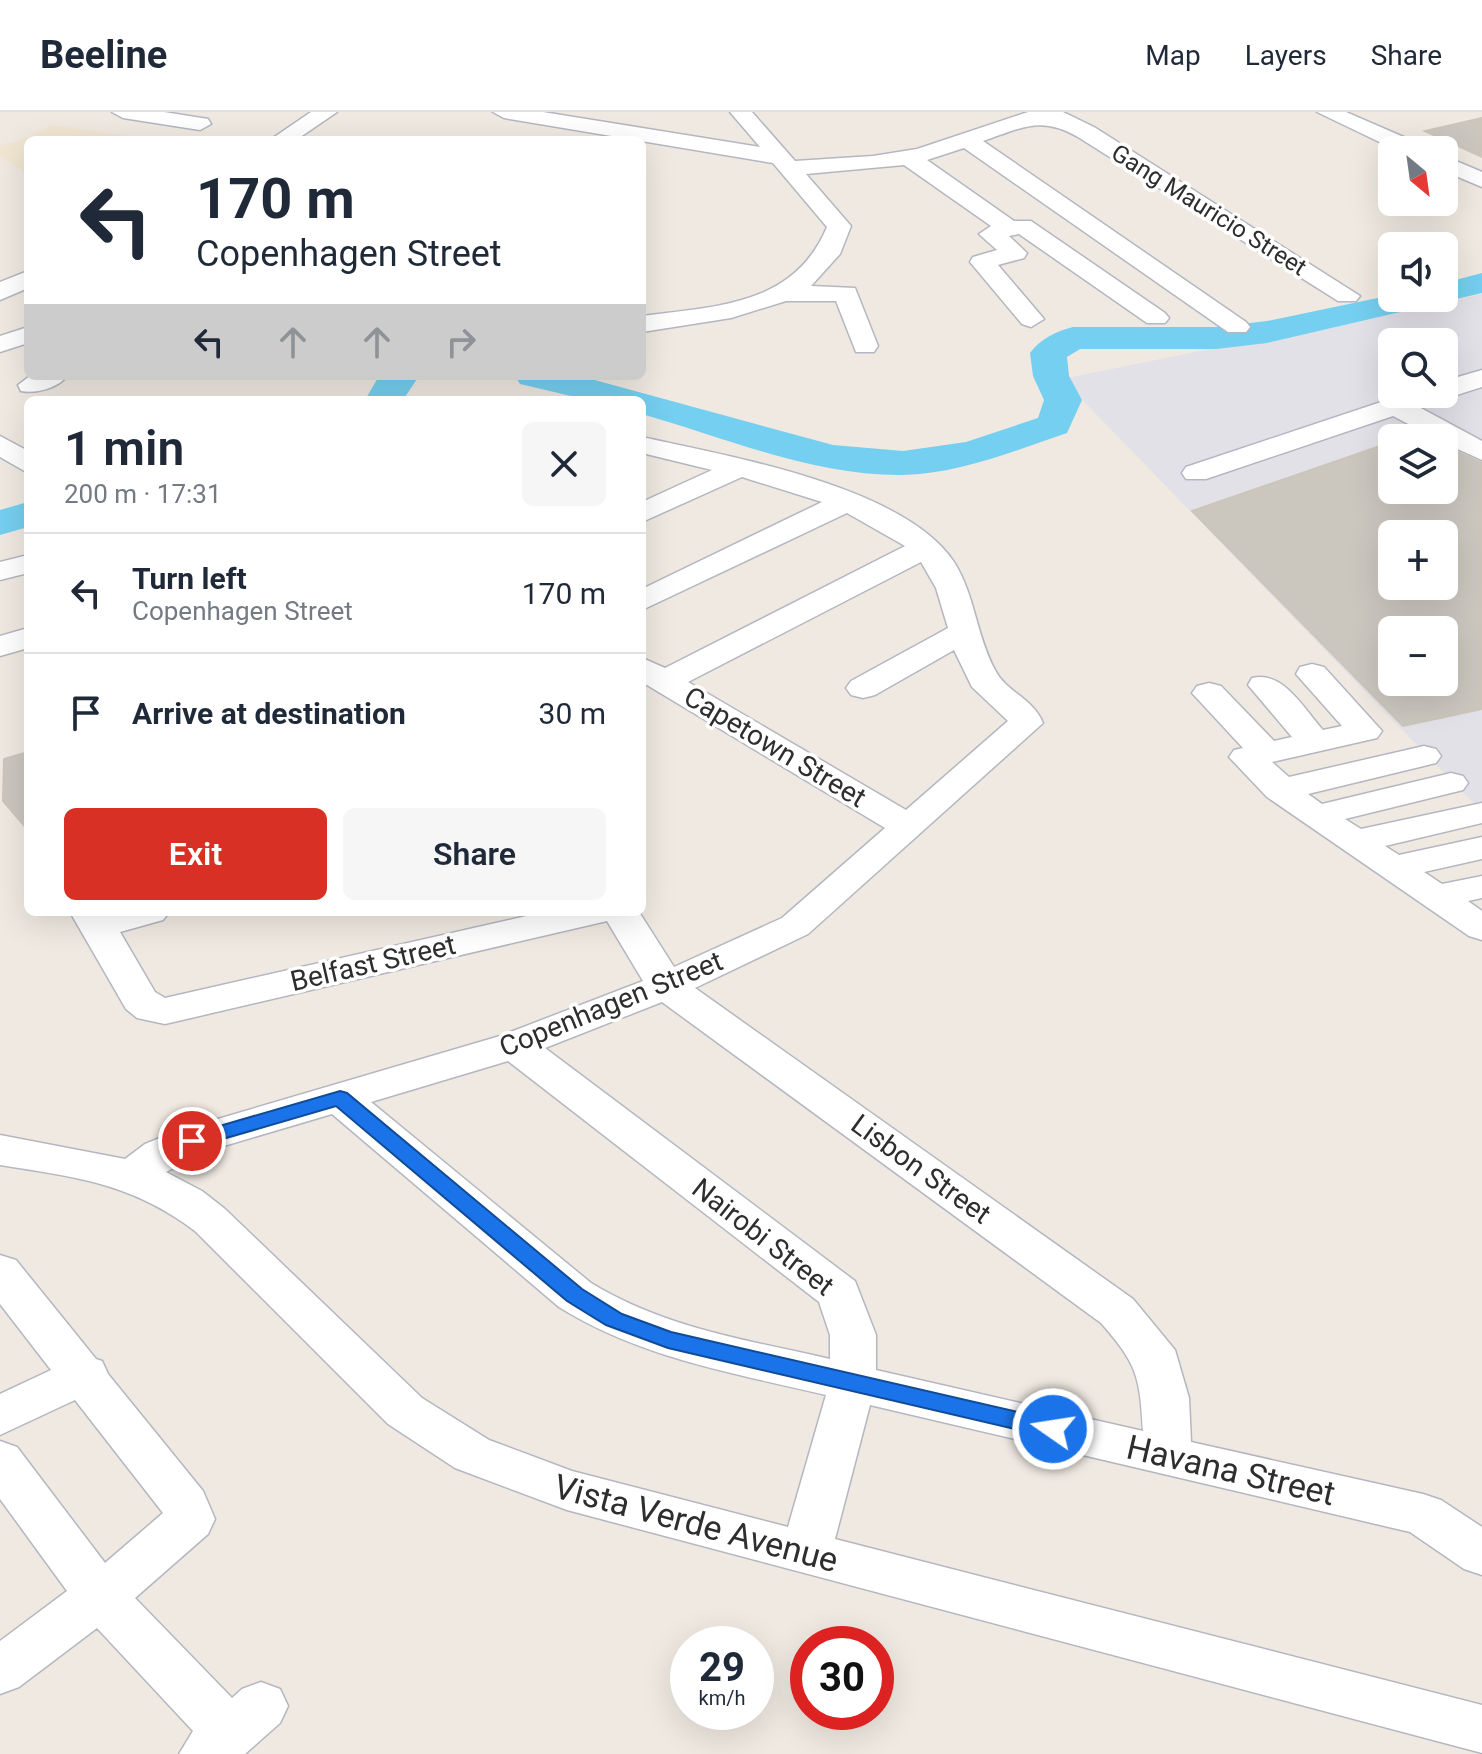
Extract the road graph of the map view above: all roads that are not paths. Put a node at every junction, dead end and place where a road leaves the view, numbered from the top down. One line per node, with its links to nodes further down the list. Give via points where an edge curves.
1 (123, 112): 8 (street)
2 (223, 112): 8 (street)
3 (326, 112): 12 (street)
4 (509, 112): 9 (street, Gang Mauricio Street)
5 (624, 112): 9 (street)
6 (741, 112): 19 (street)
7 (1328, 112): 14 (street)
8 (200, 124): 11 (street)
9 (602, 130): 13 (street, Gang Mauricio Street)
10 (1086, 132): 16 (street, Gang Mauricio Street, via 1061,118 1043,116); 17 (street); 26 (street, Gang Mauricio Street)
11 (179, 136)
12 (287, 136)
13 (636, 136)
14 (1382, 136)
15 (646, 138): 19 (street, Gang Mauricio Street)
16 (967, 140): 18 (street, Gang Mauricio Street); 32 (street)
17 (1059, 140)
18 (909, 158): 19 (street, Gang Mauricio Street); 22 (street)
19 (788, 163): 25 (street, via 839,226 822,267)
20 (1458, 169): 21 (street)
21 (1482, 180)
22 (1010, 229): 29 (street, via 1023,226); 30 (street, via 991,234 1015,253 982,262)
23 (24, 280): 24 (street)
24 (0, 292)
25 (788, 294): 31 (street, via 723,312); 35 (street, via 846,293)
26 (1347, 296)
27 (0, 300): 28 (street)
28 (24, 304)
29 (1156, 318)
30 (1031, 319)
31 (646, 323)
32 (1237, 327)
33 (24, 336): 34 (street)
34 (0, 344)
35 (865, 346)
36 (1482, 378): 37 (street)
37 (1458, 386)
38 (1389, 408): 45 (street)
39 (1399, 408): 42 (street)
40 (0, 444): 43 (street)
41 (646, 446): 44 (street)
42 (1482, 452)
43 (17, 465)
44 (739, 468): 46 (street); 47 (street)
45 (1196, 473)
46 (846, 502): 48 (street, via 904,528); 51 (street)
47 (646, 511)
48 (925, 548): 52 (street, via 939,563); 55 (street)
49 (24, 565): 50 (street)
50 (0, 571)
51 (646, 599)
52 (965, 631): 58 (street); 66 (street, Copenhagen Street, via 984,680 1021,712 1026,723)
53 (24, 639): 54 (street)
54 (0, 646)
55 (653, 674): 66 (street, Capetown Street)
56 (1312, 674): 60 (street, via 1365,731)
57 (1264, 685): 60 (street)
58 (863, 688)
59 (1209, 693): 61 (street)
60 (1314, 741): 61 (street)
61 (1266, 752): 64 (street, via 1246,757)
62 (1424, 756): 64 (street)
63 (1451, 783): 65 (street)
64 (1279, 790): 65 (street)
65 (1315, 816): 68 (street)
66 (907, 826): 77 (street, Copenhagen Street, via 795,926)
67 (1481, 830): 68 (street); 69 (street)
68 (1353, 842): 69 (street)
69 (1392, 868): 71 (street)
70 (1482, 887): 71 (street)
71 (1436, 897): 76 (street)
72 (117, 916): 75 (street)
73 (578, 916): 75 (street, Belfast Street, via 187,1007 151,1009 140,1000)
74 (622, 916): 77 (street, Lisbon Street)
75 (93, 919)
76 (1482, 927)
77 (666, 986): 78 (street, Copenhagen Street); 86 (street, Lisbon Street, via 1117,1311 1152,1350 1165,1398)
78 (514, 1045): 79 (street, Copenhagen Street); 84 (street, Nairobi Street, via 839,1293 853,1335)
79 (340, 1098): 81 (street, Copenhagen Street, via 192,1141); 84 (street, Havana Street, via 575,1295 614,1319 668,1340)
80 (0, 1150): 81 (street, Vista Verde Avenue)
81 (134, 1174): 88 (street, Vista Verde Avenue, via 194,1206 370,1380 426,1426 472,1454 567,1490)
82 (0, 1272): 83 (street)
83 (85, 1374): 85 (street); 90 (street, via 185,1505 190,1519)
84 (853, 1382): 86 (street, Havana Street); 88 (street, Nairobi Street)
85 (0, 1416)
86 (1168, 1455): 89 (street, Havana Street, via 1423,1515)
87 (0, 1461): 90 (street)
88 (806, 1553): 92 (street, Vista Verde Avenue)
89 (1482, 1554)
90 (100, 1596): 91 (street); 93 (street)
91 (0, 1671)
92 (1482, 1729)
93 (233, 1731)

